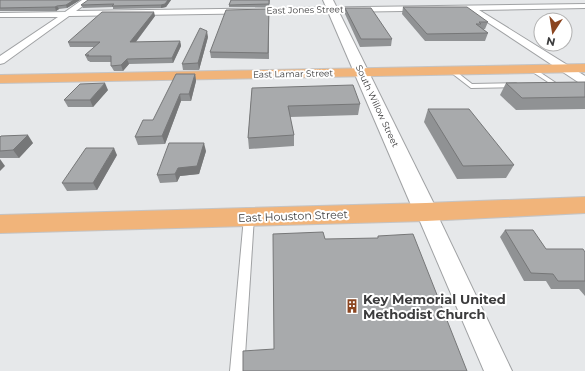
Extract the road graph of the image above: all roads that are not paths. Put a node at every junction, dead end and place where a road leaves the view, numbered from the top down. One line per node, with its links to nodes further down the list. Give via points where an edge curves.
1 (87, 0): 6 (street)
2 (457, 0): 5 (street)
3 (330, 5): 5 (street, East Jones Street); 6 (street, East Jones Street); 13 (street, South Willow Street)
4 (585, 6): 5 (street, East Jones Street)
5 (469, 7): 10 (street)
6 (68, 13): 7 (street, East Jones Street); 8 (street)
7 (0, 15)
8 (0, 61)
9 (530, 68): 10 (main road, East Lamar Street); 12 (main road, East Lamar Street); 19 (lane)
10 (565, 68): 11 (main road, East Lamar Street); 15 (street)
11 (585, 68)
12 (451, 70): 13 (main road, East Lamar Street); 17 (lane, via 471,86)
13 (361, 72): 14 (main road, East Lamar Street); 21 (street, South Willow Street)
14 (0, 79)
15 (582, 82)
16 (561, 83): 19 (lane)
17 (523, 84)
18 (538, 84): 19 (lane)
19 (553, 84)
20 (585, 205): 21 (main road, East Houston Street)
21 (426, 212): 22 (main road, East Houston Street); 25 (street)
22 (249, 217): 23 (main road, East Houston Street); 24 (lane)
23 (0, 224)
24 (237, 371)
25 (498, 371)

